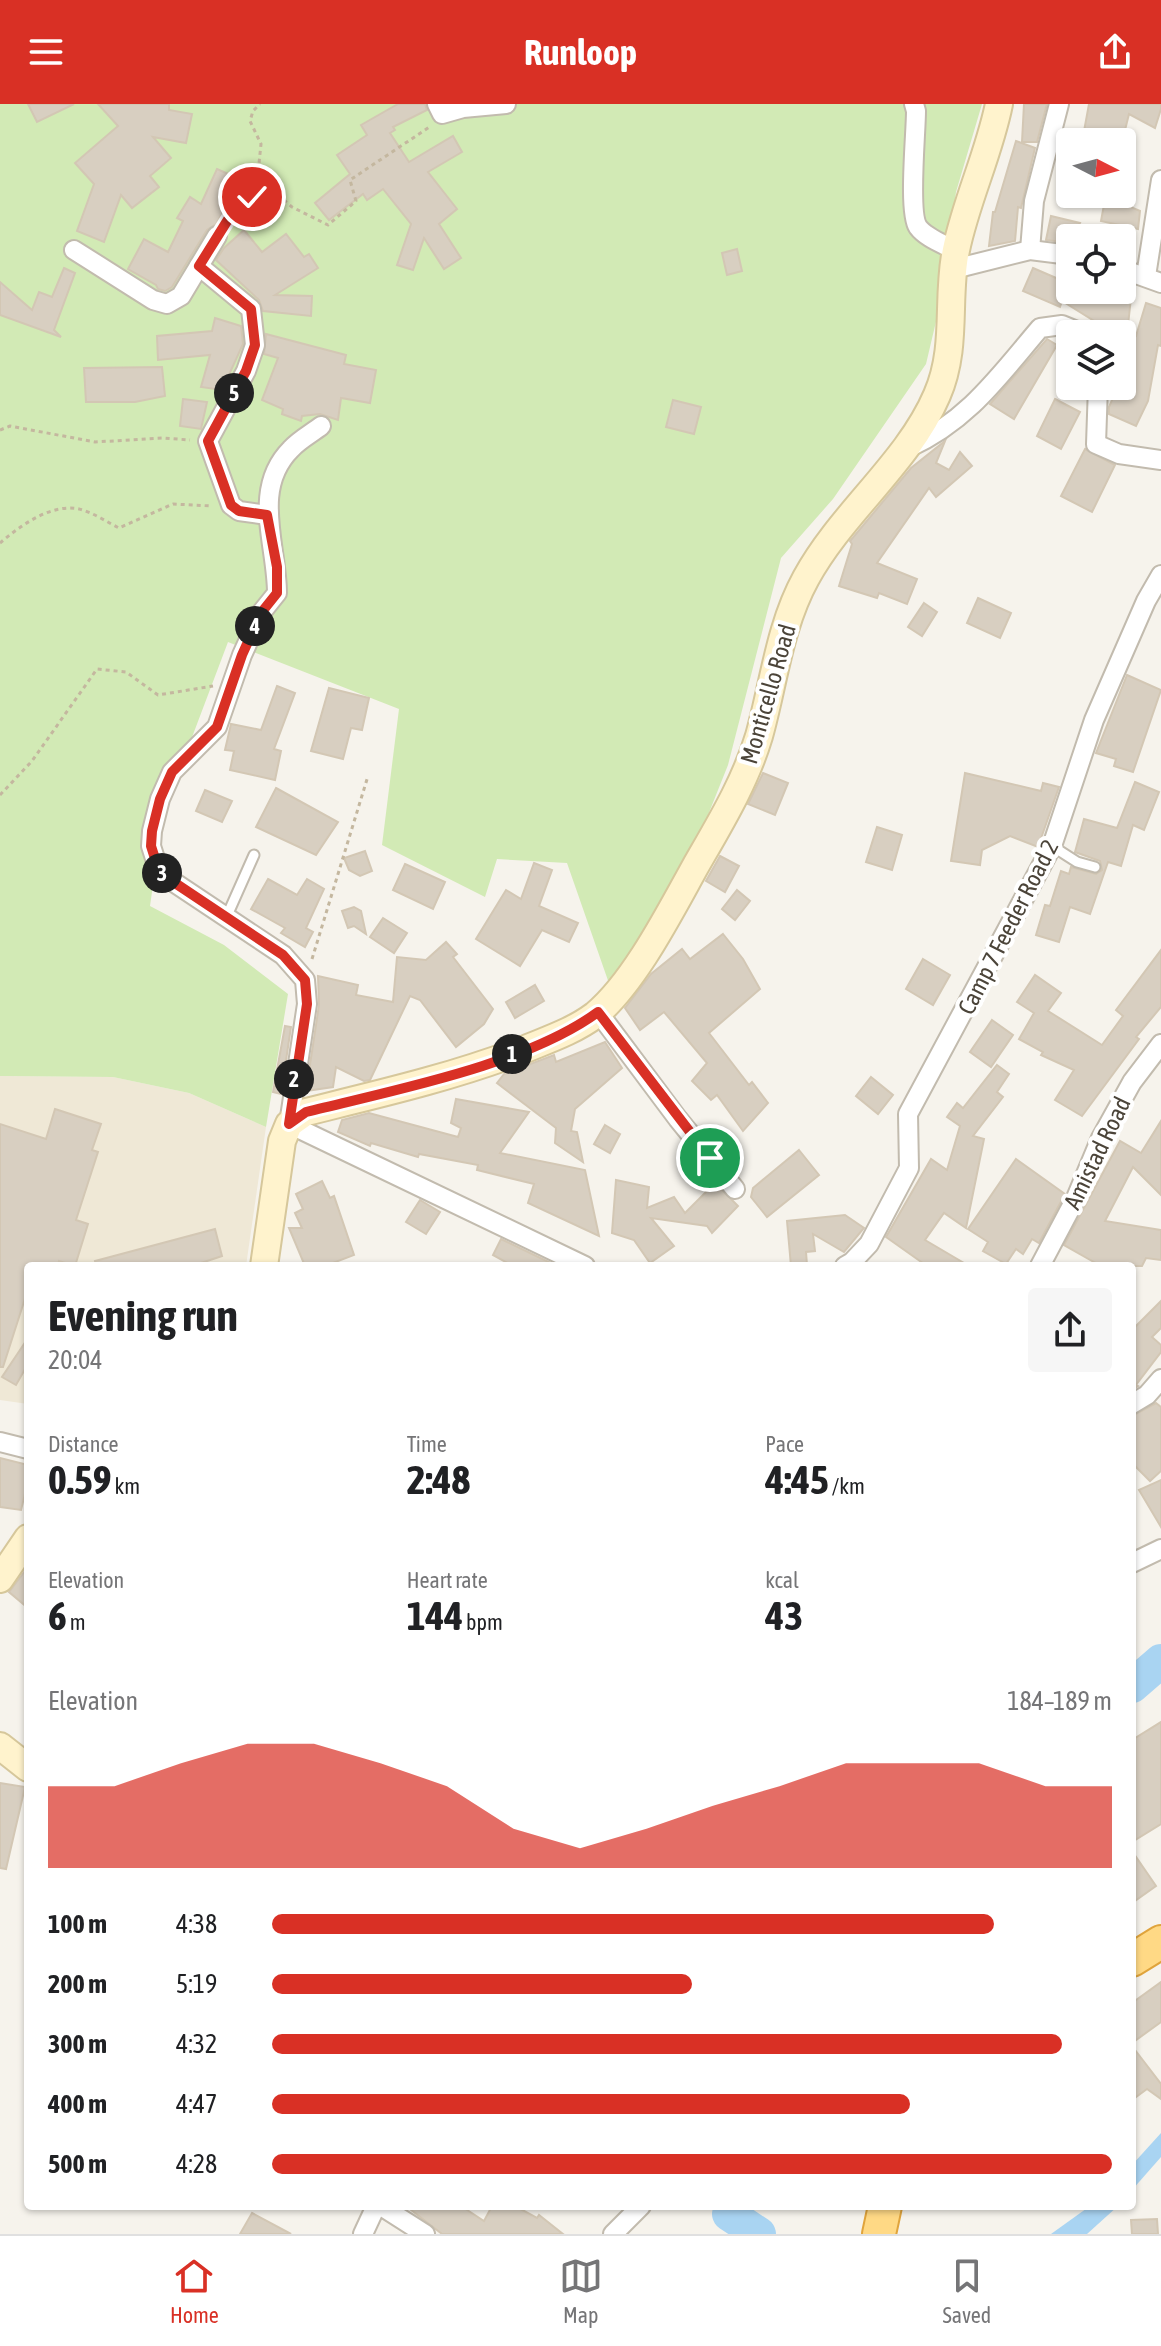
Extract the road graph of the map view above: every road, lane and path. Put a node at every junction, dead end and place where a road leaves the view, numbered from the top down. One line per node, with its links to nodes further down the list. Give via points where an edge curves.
1 (260, 104): 8 (path, via 250,121 261,144)
2 (506, 104): 6 (street)
3 (914, 104): 13 (street, via 915,219)
4 (999, 104): 13 (main road, Monticello Road)
5 (1059, 104): 11 (street, via 1034,201)
6 (440, 109): 8 (path, via 427,131 350,180 356,201 328,225)
7 (1161, 180): 15 (street)
8 (257, 183): 9 (path, via 252,197)
9 (217, 236): 14 (street)
10 (74, 250): 14 (street, via 161,304 181,296)
11 (1030, 250): 12 (street); 13 (street)
12 (1056, 253)
13 (955, 260): 21 (main road, Monticello Road, via 945,372 923,423)
14 (199, 266): 20 (street, via 251,309 255,345)
15 (1154, 280)
16 (1056, 326): 21 (street, via 1040,328 977,403 936,435)
17 (1098, 400): 22 (street, via 1096,444 1119,454)
18 (321, 426): 24 (street, via 290,449 270,485)
19 (0, 430): 20 (path, via 10,426 95,442)
20 (208, 441): 23 (street)
21 (902, 450): 35 (main road, Monticello Road, via 805,579 783,632 758,738 735,796 647,949)
22 (1161, 460)
23 (231, 505): 24 (street); 25 (path, via 173,504 119,528 80,509 62,509 22,524)
24 (267, 515): 27 (street, via 277,593 261,613)
25 (0, 543)
26 (1161, 575): 30 (street, Camp 7 Feeder Road 2, via 1094,720)
27 (232, 681): 29 (path, via 158,695 126,672 97,669 32,761); 33 (street, via 217,727 172,772 160,799 151,846 166,877)
28 (368, 776): 34 (path)
29 (0, 795)
30 (1052, 846): 32 (lane); 41 (street, Camp 7 Feeder Road 2, via 908,1114 909,1168 869,1244)
31 (254, 855): 33 (lane)
32 (1095, 867)
33 (226, 918): 34 (street, via 283,955)
34 (305, 980): 37 (street, via 307,1004)
35 (598, 1012): 37 (main road, Monticello Road, via 572,1029 496,1060 306,1112); 38 (street)
36 (1161, 1044): 42 (street, Amistad Road, via 1101,1138)
37 (289, 1124): 39 (main road); 40 (street)
38 (735, 1189)
39 (265, 1262)
40 (577, 1262)
41 (852, 1262)
42 (1042, 1262)
43 (1161, 1379): 44 (street)
44 (1136, 1402)
45 (0, 1442): 46 (street)
46 (24, 1448)
47 (24, 1544): 50 (main road)
48 (1161, 1549): 49 (street)
49 (1136, 1561)
50 (0, 1579)
51 (0, 1746): 52 (main road)
52 (24, 1765)
53 (1161, 1942): 54 (highway)
54 (1136, 1958)
55 (377, 2210): 58 (street)
56 (386, 2210): 59 (street)
57 (637, 2210): 60 (street)
58 (363, 2234)
59 (425, 2234)
60 (613, 2234)

